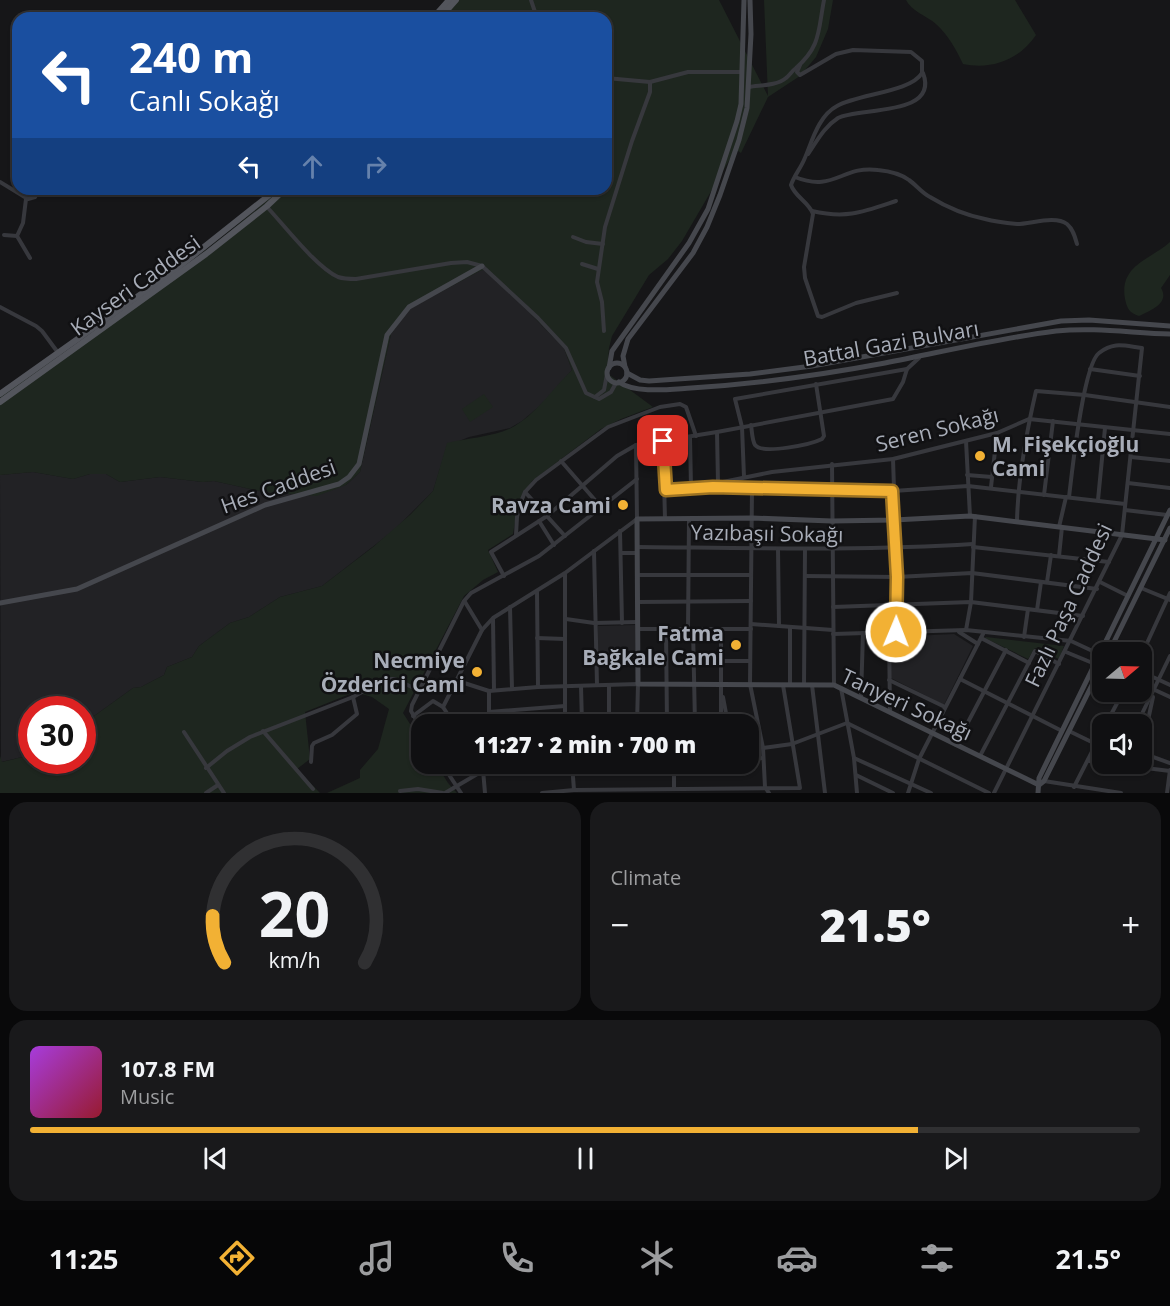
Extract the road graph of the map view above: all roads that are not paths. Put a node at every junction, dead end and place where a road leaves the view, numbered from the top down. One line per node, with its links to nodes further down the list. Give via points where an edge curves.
1 (449, 0): 6 (main road)
2 (456, 0): 7 (main road)
3 (744, 0): 9 (street)
4 (750, 0): 13 (street)
5 (824, 0): 8 (street, via 815,45)
6 (438, 12)
7 (445, 12)
8 (800, 65): 10 (street, via 800,75 836,54 882,50 916,54 922,61); 13 (street, via 785,79)
9 (743, 72): 12 (street, via 688,72); 43 (street, via 737,121 699,227 617,342 609,357)
10 (922, 73): 14 (street, via 918,79 837,106 820,124); 14 (street, via 925,85 917,99 887,110 839,117 825,128)
11 (612, 79): 12 (street)
12 (650, 82): 27 (street)
13 (749, 87): 42 (street, via 745,121 714,212 693,253 628,339 623,356)
14 (803, 162): 15 (street)
15 (795, 177): 23 (street, via 792,189); 28 (street, via 819,183 851,171 893,173 910,180 928,196 971,216 1018,224 1061,221 1070,227)
16 (20, 195): 20 (street)
17 (36, 195): 20 (street)
18 (270, 195): 39 (main road, Kayseri Caddesi)
19 (279, 195): 22 (main road, Kayseri Caddesi)
20 (26, 199): 25 (street)
21 (896, 201): 23 (street, via 853,215 832,216)
22 (267, 206): 31 (street, via 317,261 338,277 356,279 451,263); 39 (main road, Kayseri Caddesi, via 178,275)
23 (812, 211): 33 (street, via 804,267 818,316)
24 (4, 235): 25 (street)
25 (17, 236): 29 (street)
26 (573, 237): 27 (street)
27 (603, 243): 32 (street)
28 (1077, 244)
29 (30, 258)
30 (582, 264): 32 (street)
31 (482, 266): 49 (street, via 566,348 583,389); 154 (street, Hes Caddesi, via 409,307 387,335 359,464 350,477 339,484 265,505 77,589)
32 (598, 269): 36 (street)
33 (897, 293)
34 (0, 307): 39 (street, via 42,331)
35 (1170, 326): 42 (street, Battal Gazi Bulvarı, via 1061,321 868,357 750,374 649,381)
36 (604, 331)
37 (1170, 334): 38 (street, Battal Gazi Bulvarı, via 1076,330)
38 (921, 355): 40 (street); 45 (street, Battal Gazi Bulvarı, via 722,386 665,390 628,387)
39 (60, 356): 47 (main road, Kayseri Caddesi); 50 (main road, Kayseri Caddesi)
40 (907, 369): 46 (street); 53 (street, via 893,399)
41 (1090, 369): 44 (street); 44 (street, Fazlı Paşa Caddesi, via 1096,354 1114,344 1142,348); 48 (street)
42 (626, 370): 43 (street, via 617,363); 45 (street, via 624,379)
43 (608, 371): 45 (street, via 610,380); 49 (street, via 604,390)
44 (1140, 376): 51 (street, Fazlı Paşa Caddesi)
45 (618, 382): 49 (street, via 605,397)
46 (816, 384): 53 (street); 58 (street, via 735,399)
47 (0, 394)
48 (1085, 395): 51 (street); 54 (street, via 1036,391); 56 (street)
49 (594, 398)
50 (0, 402)
51 (1136, 402): 52 (street); 60 (street, Fazlı Paşa Caddesi)
52 (1170, 407)
53 (820, 413): 57 (street); 57 (street, via 824,438 796,446 759,447 754,443)
54 (1029, 419): 55 (street, Seren Sokağı); 62 (street, Seren Sokağı); 90 (street)
55 (1053, 422): 56 (street, Seren Sokağı); 92 (street)
56 (1079, 424): 59 (street, Seren Sokağı); 93 (street)
57 (751, 425): 58 (street)
58 (742, 427): 61 (street); 75 (street)
59 (1105, 428): 60 (street, Seren Sokağı); 94 (street)
60 (1133, 430): 63 (street, Seren Sokağı); 69 (street, Fazlı Paşa Caddesi)
61 (717, 432): 64 (street); 78 (street)
62 (997, 433): 67 (street, Seren Sokağı); 76 (street)
63 (1170, 434)
64 (696, 436): 65 (street); 71 (street, via 685,406 660,407 608,428)
65 (690, 437): 66 (street); 84 (street)
66 (663, 441): 68 (street); 87 (street)
67 (966, 441): 70 (street, Seren Sokağı); 74 (street)
68 (636, 445): 77 (street); 80 (street)
69 (1131, 457): 72 (street); 79 (street, Fazlı Paşa Caddesi)
70 (893, 459): 73 (street, Seren Sokağı); 89 (street)
71 (561, 461): 80 (street); 91 (street)
72 (1170, 461)
73 (832, 464): 75 (street, Seren Sokağı); 88 (street)
74 (967, 475): 76 (street); 81 (street)
75 (744, 477): 78 (street, Seren Sokağı)
76 (992, 477): 83 (street)
77 (637, 479): 96 (street); 102 (street)
78 (718, 483): 82 (street, Seren Sokağı)
79 (1128, 483): 85 (street); 95 (street, Fazlı Paşa Caddesi)
80 (582, 485): 96 (street); 99 (street)
81 (968, 486): 83 (street); 89 (street); 100 (street)
82 (713, 487): 84 (street); 86 (street)
83 (991, 487): 90 (street)
84 (691, 488): 87 (street)
85 (1170, 488)
86 (752, 489): 88 (street); 101 (street)
87 (666, 490): 103 (street)
88 (831, 491): 89 (street); 107 (street)
89 (892, 491): 105 (street)
90 (1018, 491): 92 (street); 108 (street)
91 (525, 492): 99 (street); 113 (street, via 518,511)
92 (1044, 495): 93 (street)
93 (1068, 497): 94 (street); 109 (street)
94 (1098, 500): 95 (street)
95 (1125, 504): 97 (street, Fazlı Paşa Caddesi)
96 (601, 507): 114 (street)
97 (1125, 510): 98 (street); 112 (street, Fazlı Paşa Caddesi)
98 (1169, 513): 115 (street)
99 (547, 516): 106 (street); 114 (street)
100 (973, 516): 105 (street); 108 (street); 118 (street)
101 (752, 518): 104 (street); 107 (street); 119 (street)
102 (637, 519): 103 (street); 111 (street); 125 (street)
103 (665, 519): 104 (street)
104 (689, 519): 120 (street)
105 (894, 520): 107 (street); 123 (street)
106 (539, 521): 113 (street); 117 (street)
107 (832, 521): 126 (street)
108 (1017, 521): 109 (street)
109 (1060, 527): 112 (street); 129 (street)
110 (1170, 528): 116 (street)
111 (620, 531): 124 (street); 127 (street)
112 (1122, 535): 115 (street); 130 (street, Fazlı Paşa Caddesi)
113 (516, 536): 136 (street, via 491,552)
114 (565, 536): 117 (street)
115 (1156, 538): 116 (street); 147 (street)
116 (1167, 540): 143 (street)
117 (554, 545): 136 (street)
118 (973, 545): 123 (street, Yazıbaşıi Sokağı); 128 (street, Yazıbaşıi Sokağı); 132 (street)
119 (751, 547): 120 (street, Yazıbaşıi Sokağı); 121 (street, Yazıbaşıi Sokağı); 135 (street)
120 (688, 548): 125 (street, Yazıbaşıi Sokağı); 133 (street)
121 (778, 549): 122 (street, Yazıbaşıi Sokağı); 167 (street)
122 (805, 549): 126 (street, Yazıbaşıi Sokağı); 137 (street)
123 (896, 549): 126 (street, Yazıbaşıi Sokağı); 139 (street)
124 (594, 550): 131 (street); 163 (street)
125 (638, 550): 127 (street, Yazıbaşıi Sokağı); 134 (street)
126 (832, 550): 138 (street)
127 (622, 553): 164 (street)
128 (1051, 555): 129 (street, Yazıbaşıi Sokağı); 141 (street)
129 (1059, 556): 130 (street, Yazıbaşıi Sokağı)
130 (1110, 562): 142 (street, Fazlı Paşa Caddesi)
131 (565, 573): 145 (street); 162 (street)
132 (972, 573): 139 (street); 140 (street); 153 (street)
133 (688, 574): 134 (street); 135 (street); 150 (street)
134 (638, 575): 152 (street)
135 (751, 575): 151 (street)
136 (504, 576): 149 (street, via 471,593)
137 (805, 576): 138 (street); 169 (street)
138 (833, 577): 139 (street); 156 (street)
139 (897, 577): 155 (street)
140 (1041, 582): 141 (street); 159 (street)
141 (1047, 582): 144 (street)
142 (1100, 582): 144 (street, Fazlı Paşa Caddesi); 147 (street)
143 (1141, 588): 148 (street); 188 (street)
144 (1097, 589): 160 (street, Fazlı Paşa Caddesi)
145 (537, 591): 157 (street); 183 (street)
146 (1170, 593): 148 (street)
147 (1129, 596): 187 (street)
148 (1168, 600): 189 (street)
149 (464, 601): 174 (street); 223 (street)
150 (688, 601): 151 (street); 152 (street); 171 (street)
151 (751, 601): 166 (street)
152 (638, 602): 165 (street)
153 (971, 602): 155 (street); 158 (street); 175 (street)
154 (0, 603)
155 (897, 605): 156 (street); 178 (street)
156 (833, 607): 177 (street)
157 (510, 608): 161 (street); 222 (street)
158 (1028, 609): 159 (street); 182 (street)
159 (1037, 610): 160 (street)
160 (1083, 616): 186 (street, Fazlı Paşa Caddesi)
161 (493, 618): 174 (street); 224 (street)
162 (566, 619): 163 (street); 184 (street)
163 (594, 623): 164 (street); 211 (street)
164 (622, 623): 165 (street)
165 (638, 625): 170 (street); 206 (street)
166 (751, 626): 167 (street); 173 (street); 196 (street)
167 (779, 626): 168 (street)
168 (790, 627): 169 (street); 213 (street)
169 (804, 628): 177 (street); 214 (street)
170 (666, 629): 171 (street); 207 (street)
171 (688, 629): 172 (street)
172 (693, 629): 173 (street); 208 (street)
173 (721, 629): 195 (street)
174 (483, 630): 204 (street)
175 (966, 630): 176 (street); 179 (street)
176 (957, 631): 178 (street); 190 (street)
177 (833, 632): 180 (street); 220 (street)
178 (896, 632): 181 (street)
179 (984, 632): 182 (street); 185 (street)
180 (863, 633): 181 (street); 228 (street)
181 (889, 633): 203 (street)
182 (1024, 637): 186 (street)
183 (537, 638): 184 (street); 221 (street)
184 (565, 639): 218 (street)
185 (981, 639): 190 (street); 191 (street)
186 (1071, 642): 192 (street); 193 (street, Fazlı Paşa Caddesi)
187 (1106, 642)
188 (1114, 642)
189 (1148, 642)
190 (978, 644): 202 (street)
191 (1006, 650): 197 (street); 226 (street)
192 (1092, 651)
193 (1065, 652): 198 (street); 199 (street, Fazlı Paşa Caddesi)
194 (1170, 656): 205 (street)
195 (721, 660): 196 (street); 209 (street)
196 (750, 661): 210 (street)
197 (1029, 663): 199 (street, via 1035,651); 230 (street)
198 (1092, 663)
199 (1059, 664): 249 (street, Fazlı Paşa Caddesi)
200 (1092, 670): 251 (street)
201 (1152, 677): 205 (street)
202 (960, 679): 226 (street); 233 (street)
203 (889, 680): 233 (street); 235 (street)
204 (458, 681): 224 (street); 232 (street)
205 (1159, 681): 217 (street); 225 (street)
206 (638, 684): 207 (street, Tanyeri Sokağı); 212 (street); 242 (street)
207 (666, 684): 208 (street, Tanyeri Sokağı); 243 (street)
208 (694, 684): 209 (street, Tanyeri Sokağı); 244 (street)
209 (719, 684): 210 (street, Tanyeri Sokağı); 245 (street); 246 (street)
210 (750, 684): 213 (street, Tanyeri Sokağı); 260 (street)
211 (597, 685): 212 (street); 219 (street)
212 (609, 685): 241 (street)
213 (787, 685): 214 (street, Tanyeri Sokağı); 258 (street)
214 (804, 685): 215 (street, Tanyeri Sokağı)
215 (812, 685): 220 (street, Tanyeri Sokağı); 255 (street)
216 (1092, 685): 252 (street)
217 (1170, 685)
218 (565, 686): 219 (street); 221 (street); 231 (street)
219 (581, 686): 240 (street)
220 (837, 686): 228 (street, Tanyeri Sokağı); 250 (street)
221 (538, 687): 222 (street)
222 (512, 689): 224 (street)
223 (418, 690): 227 (street, via 390,677); 236 (street)
224 (491, 690): 234 (street)
225 (1154, 690): 229 (street); 247 (street); 248 (street)
226 (984, 692): 230 (street); 259 (street)
227 (353, 698): 253 (street); 270 (street, via 357,714 326,739 314,743)
228 (861, 698): 235 (street, Tanyeri Sokağı)
229 (1170, 698)
230 (1008, 703): 249 (street); 262 (street)
231 (565, 706): 234 (street); 239 (street)
232 (443, 707): 237 (street, via 433,702); 238 (street)
233 (945, 707): 256 (street)
234 (489, 712)
235 (890, 712): 256 (street, Tanyeri Sokağı)
236 (412, 714)
237 (417, 714)
238 (447, 714)
239 (565, 714)
240 (582, 714)
241 (609, 714)
242 (636, 714)
243 (666, 714)
244 (695, 714)
245 (720, 714)
246 (726, 714)
247 (1142, 714)
248 (1149, 714)
249 (1033, 716): 251 (street); 274 (street, Fazlı Paşa Caddesi)
250 (847, 723): 255 (street); 266 (street); 267 (street)
251 (1062, 730): 283 (street, via 1039,778)
252 (1070, 730): 257 (street); 283 (street)
253 (263, 731): 272 (street, via 234,746); 288 (street)
254 (184, 732): 272 (street)
255 (819, 733): 258 (street); 300 (street)
256 (932, 733): 259 (street, Tanyeri Sokağı); 267 (street)
257 (1092, 741)
258 (792, 744): 260 (street); 286 (street, via 800,788)
259 (956, 745): 262 (street, Tanyeri Sokağı)
260 (763, 748): 265 (street)
261 (1092, 755): 268 (street)
262 (980, 757): 274 (street, Tanyeri Sokağı)
263 (1152, 757): 271 (street)
264 (759, 758): 265 (street)
265 (763, 758): 286 (street)
266 (854, 758): 281 (street); 282 (street)
267 (919, 759): 282 (street); 305 (street)
268 (1089, 761): 269 (street); 287 (street)
269 (1092, 761)
270 (311, 762)
271 (1170, 763)
272 (207, 768): 284 (street)
273 (1152, 768): 275 (street)
274 (1005, 770): 283 (street, Tanyeri Sokağı); 306 (street, Fazlı Paşa Caddesi)
275 (1170, 770): 309 (street)
276 (448, 774): 285 (street)
277 (478, 774): 285 (street)
278 (483, 774): 297 (street)
279 (573, 774): 290 (street)
280 (674, 774): 289 (street)
281 (856, 774): 301 (street); 302 (street)
282 (911, 783): 303 (street); 304 (street)
283 (1041, 783): 287 (street); 307 (street)
284 (218, 785): 293 (street); 294 (street)
285 (456, 786): 295 (street); 296 (street)
286 (765, 787): 289 (street); 299 (street)
287 (1074, 787): 308 (street)
288 (313, 789)
289 (674, 789): 292 (street)
290 (574, 790): 292 (street); 298 (street)
291 (400, 791): 295 (street)
292 (643, 791)
293 (206, 793)
294 (224, 793)
295 (444, 793)
296 (461, 793)
297 (485, 793)
298 (542, 793)
299 (769, 793)
300 (825, 793)
301 (857, 793)
302 (893, 793)
303 (908, 793)
304 (931, 793)
305 (989, 793)
306 (994, 793)
307 (1038, 793)
308 (1121, 793)
309 (1167, 793)

